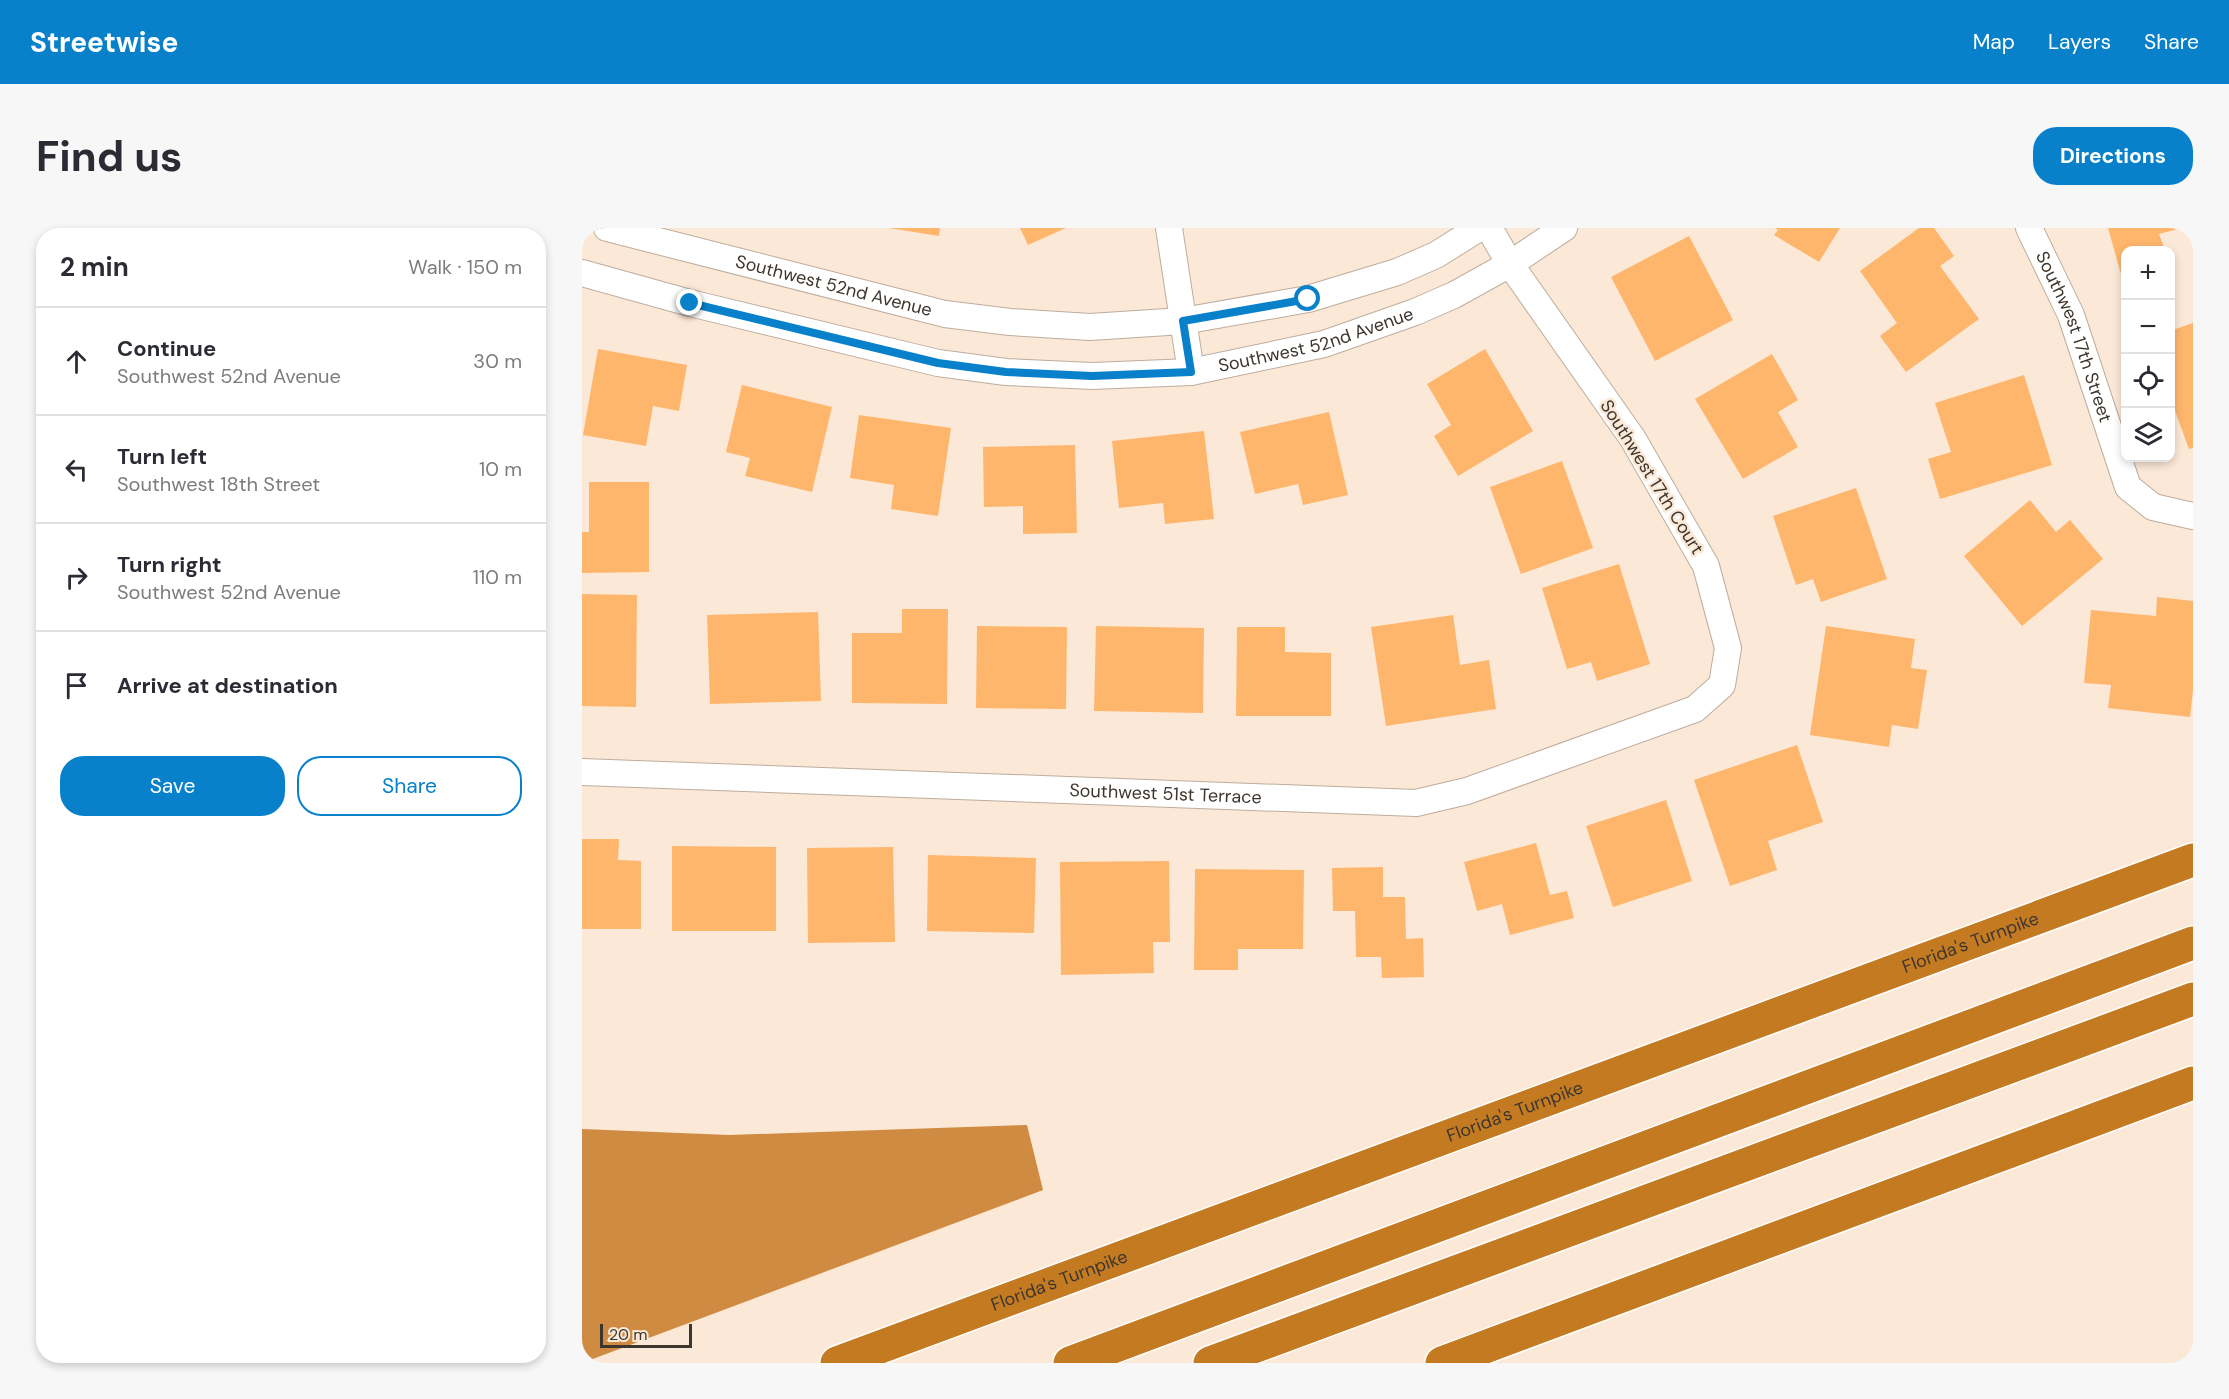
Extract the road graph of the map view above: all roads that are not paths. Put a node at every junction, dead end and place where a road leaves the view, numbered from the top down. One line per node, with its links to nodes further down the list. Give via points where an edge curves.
1 (608, 228): 9 (street, Southwest 52nd Avenue, via 945,314 1090,327)
2 (1169, 228): 9 (street)
3 (1479, 228): 9 (street, Southwest 52nd Avenue, via 1436,255 1397,272 1308,299)
4 (1488, 228): 7 (street, Southwest 17th Court)
5 (1564, 228): 7 (street, Southwest 52nd Avenue)
6 (2029, 228): 11 (street, Southwest 17th Street, via 2071,315 2128,487 2153,507)
7 (1510, 264): 10 (street, Southwest 52nd Avenue, via 1454,295 1334,341); 12 (street, Southwest 17th Court, via 1633,439 1706,566 1728,648)
8 (582, 273): 10 (street, Southwest 52nd Avenue, via 938,363 1006,372 1092,376)
9 (1183, 321): 10 (street)
10 (1191, 372)
11 (2193, 516)
12 (1722, 685): 13 (street, Southwest 51st Terrace, via 1695,709 1467,791 1416,803)
13 (582, 772)
14 (2193, 860): 18 (highway, Florida's Turnpike)
15 (2193, 943): 19 (highway)
16 (2193, 999): 20 (highway)
17 (2193, 1083): 21 (highway)
18 (837, 1363)
19 (1070, 1363)
20 (1210, 1363)
21 (1442, 1363)

